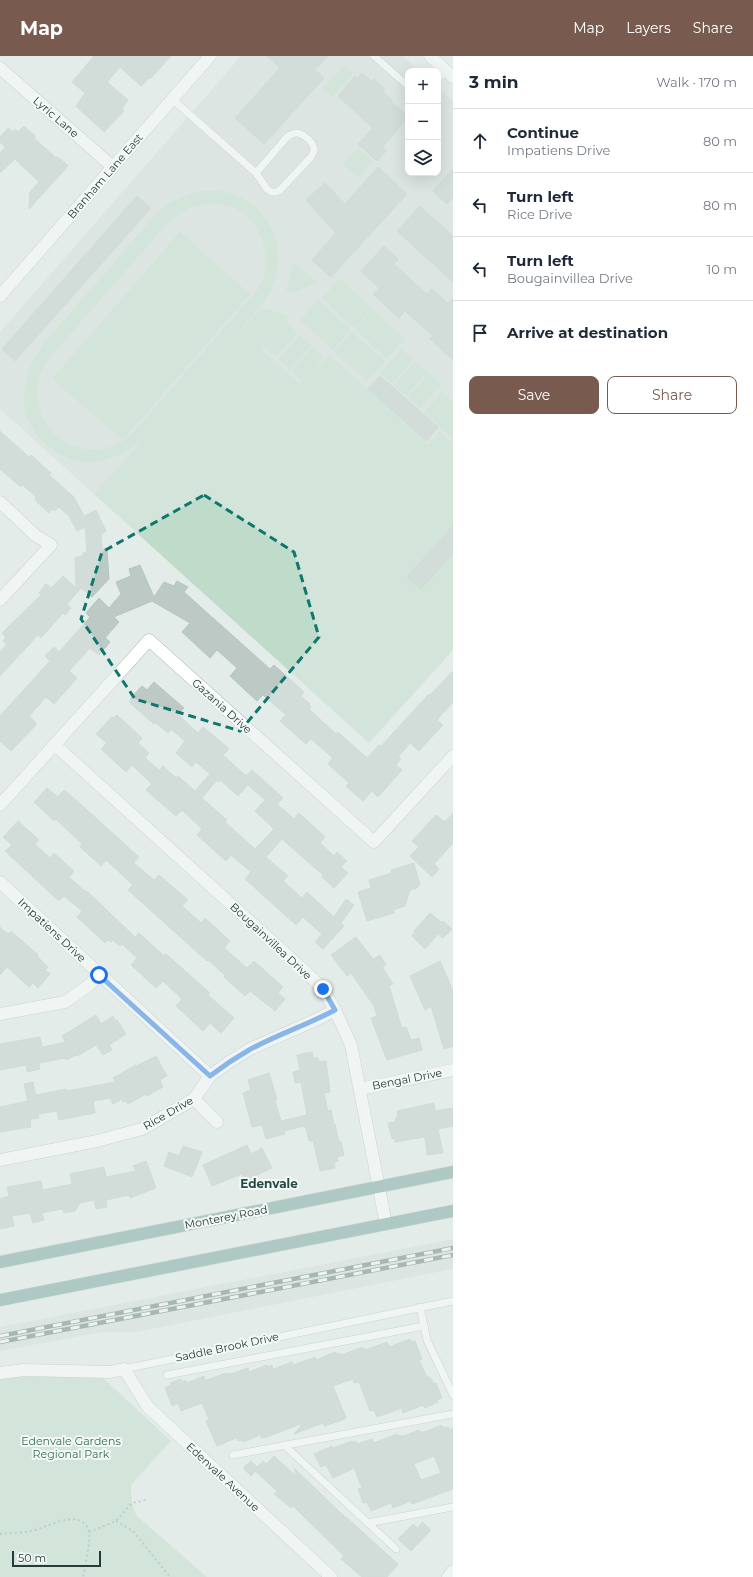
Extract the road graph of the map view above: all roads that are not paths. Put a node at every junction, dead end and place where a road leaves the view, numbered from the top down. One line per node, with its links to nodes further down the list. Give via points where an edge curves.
1 (210, 56): 7 (street, Branham Lane East)
2 (374, 56): 6 (lane)
3 (430, 56): 5 (street)
4 (0, 68): 8 (street, Lyric Lane)
5 (446, 75)
6 (405, 83)
7 (172, 99): 8 (street, Branham Lane East); 9 (lane)
8 (113, 167): 10 (street, Branham Lane East)
9 (256, 173): 9 (lane, via 267,189 276,192 311,157 313,146 301,134 292,134)
10 (0, 296)
11 (0, 502): 12 (street, via 35,535 51,545)
12 (0, 600)
13 (55, 745): 14 (street, Gazania Drive, via 149,640 374,842); 15 (street, Gazania Drive); 18 (street, Bougainvillea Drive, via 307,973 323,989)
14 (453, 756)
15 (0, 805)
16 (0, 882): 17 (street, Impatiens Drive)
17 (99, 975): 19 (street, via 65,1002); 21 (street, Impatiens Drive)
18 (335, 1010): 21 (street, Rice Drive, via 250,1049); 22 (street, Bougainvillea Drive, via 351,1045)
19 (0, 1014)
20 (453, 1070): 22 (street, Bengal Drive)
21 (210, 1076): 23 (street, Rice Drive)
22 (360, 1088): 27 (street, Bougainvillea Drive)
23 (194, 1099): 24 (street); 25 (street, Rice Drive, via 142,1129 98,1141)
24 (216, 1122)
25 (0, 1160)
26 (453, 1172): 27 (main road, Monterey Road)
27 (378, 1187): 29 (street, Bougainvillea Drive); 30 (main road, Monterey Road)
28 (453, 1211): 29 (main road)
29 (386, 1224): 31 (main road)
30 (0, 1262)
31 (0, 1300)
32 (453, 1301): 33 (lane, Saddle Brook Drive)
33 (420, 1307): 34 (lane); 35 (lane, Saddle Brook Drive)
34 (424, 1326): 37 (lane); 38 (lane, via 427,1340)
35 (124, 1369): 36 (street, Saddle Brook Drive, via 110,1372 24,1370); 47 (street, Edenvale Avenue, via 148,1407)
36 (0, 1373)
37 (167, 1375)
38 (453, 1395)
39 (453, 1414): 40 (lane)
40 (284, 1445): 41 (lane); 44 (lane)
41 (233, 1455)
42 (450, 1508): 43 (lane); 44 (lane)
43 (453, 1515)
44 (368, 1523): 45 (lane)
45 (396, 1548)
46 (453, 1571): 48 (street)
47 (331, 1577)
48 (448, 1577)

